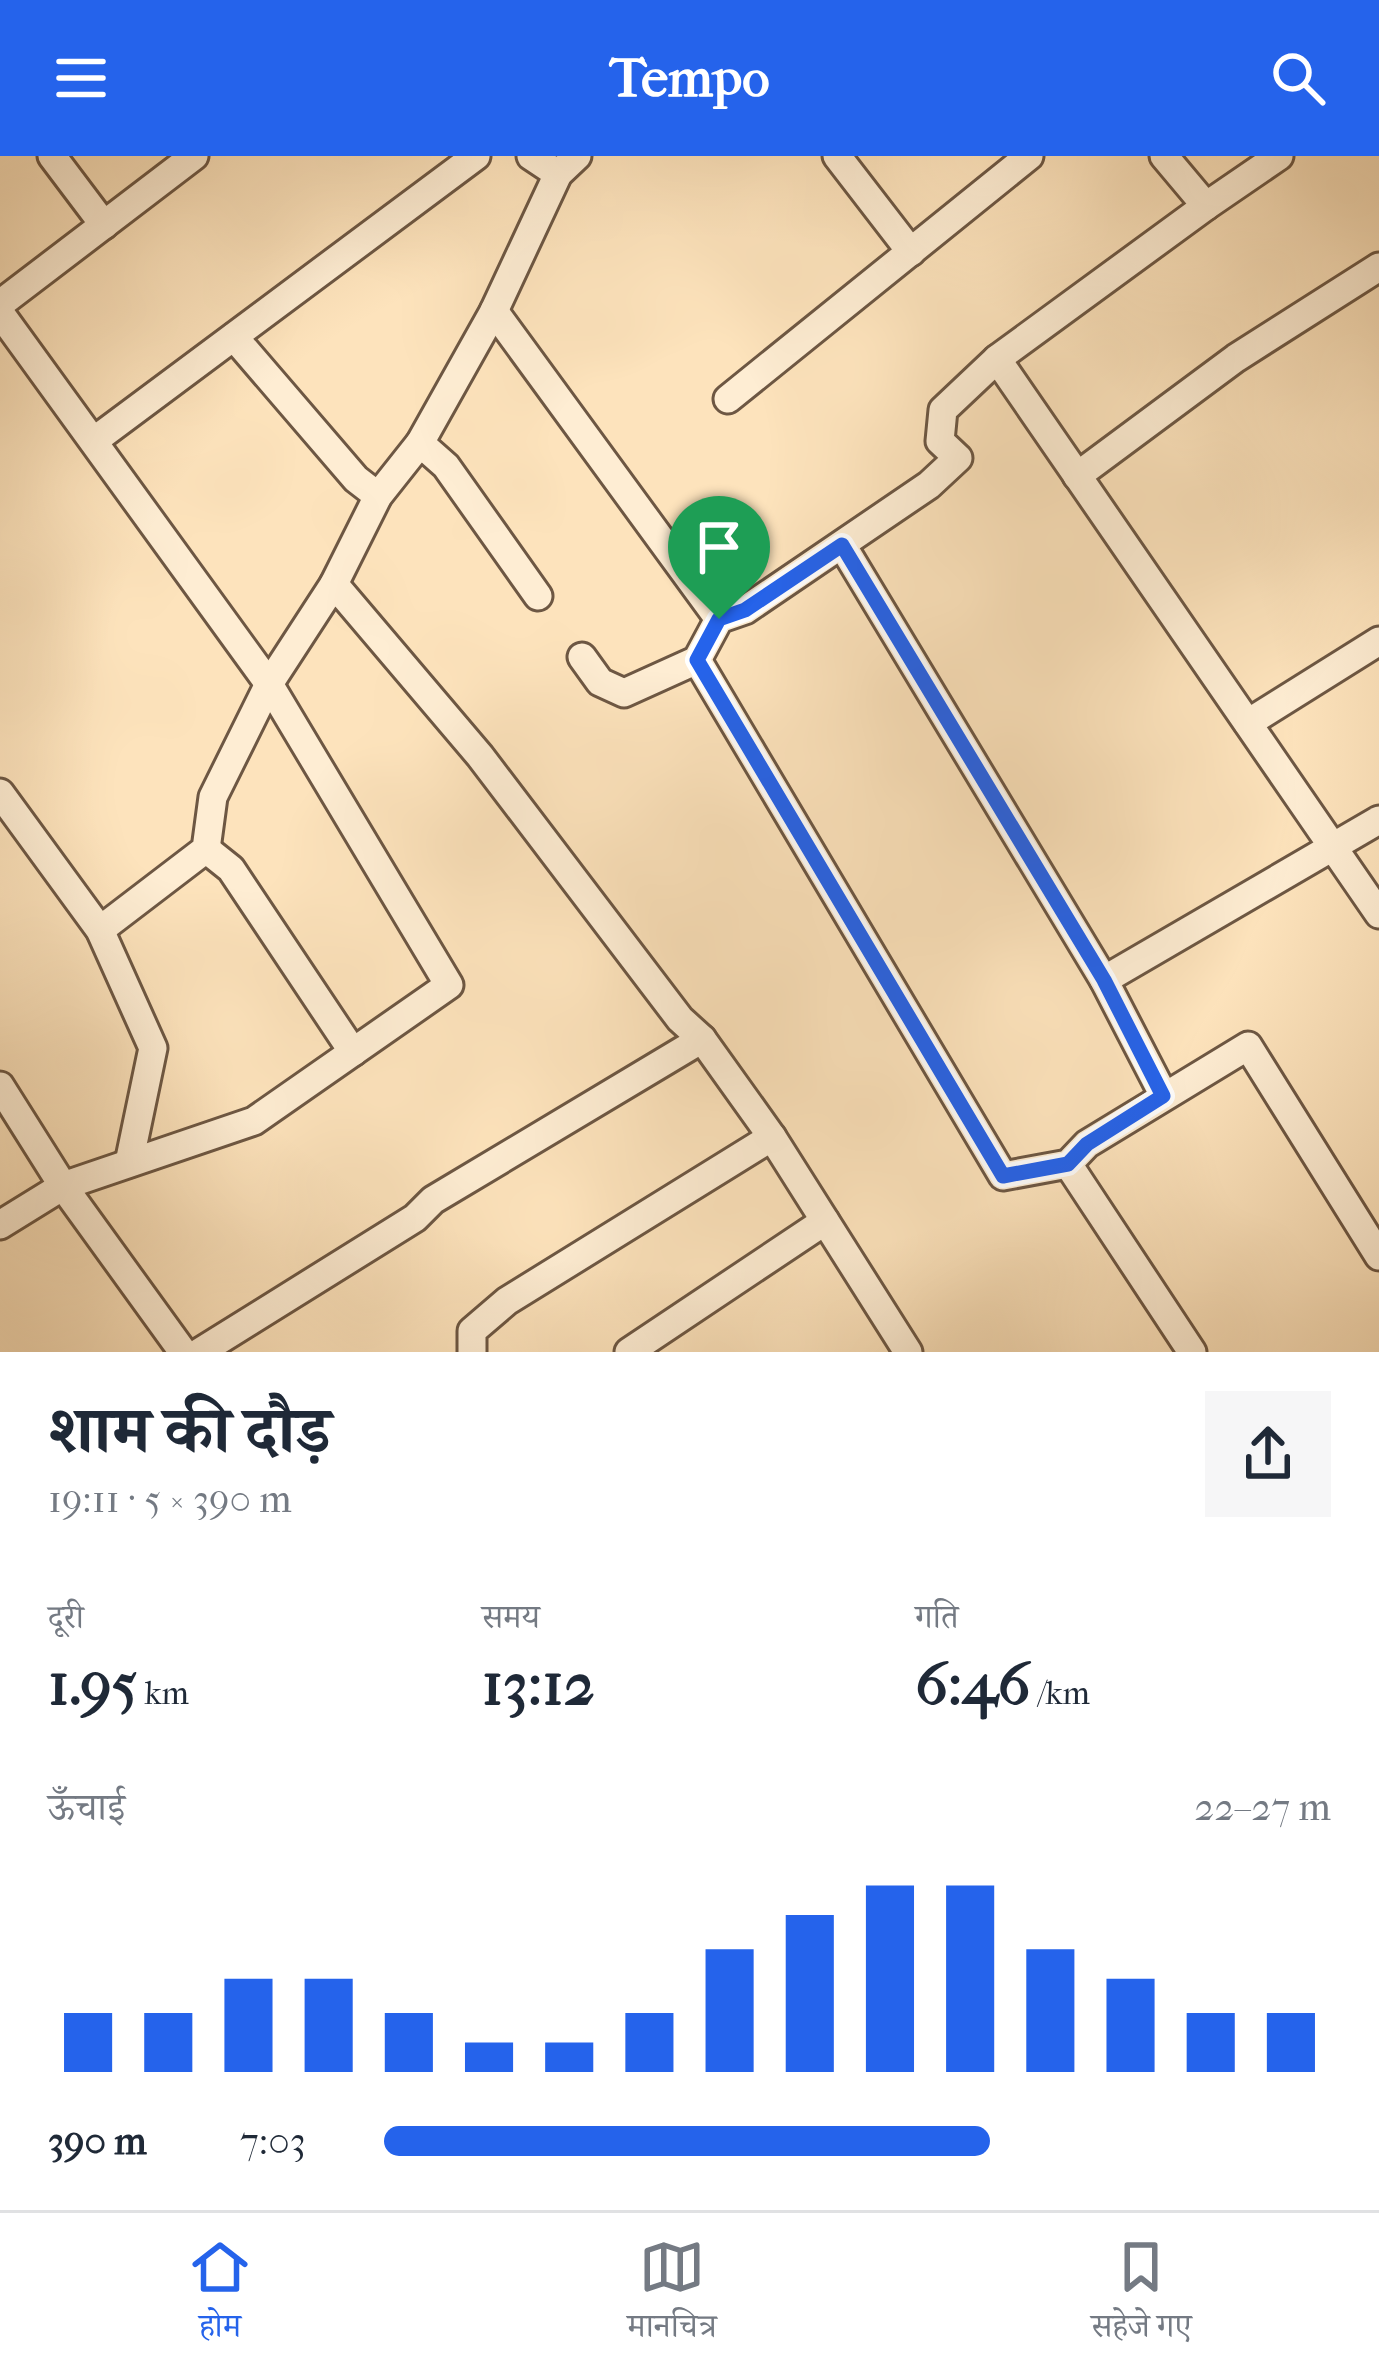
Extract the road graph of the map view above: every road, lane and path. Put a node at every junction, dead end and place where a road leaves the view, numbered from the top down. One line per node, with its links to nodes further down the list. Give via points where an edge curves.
1 (52, 156): 11 (street)
2 (194, 156): 11 (street)
3 (476, 156): 17 (street)
4 (531, 156): 9 (street)
5 (837, 156): 12 (street)
6 (1029, 156): 12 (street)
7 (1164, 156): 10 (street)
8 (1280, 156): 10 (street)
9 (568, 165): 15 (street)
10 (1206, 206): 18 (street)
11 (104, 225): 14 (street)
12 (911, 252): 19 (street)
13 (1379, 267): 22 (street, via 1236,358)
14 (0, 304)
15 (494, 311): 21 (street); 27 (street)
16 (0, 313): 20 (street)
17 (234, 337): 20 (street); 23 (street)
18 (997, 359): 22 (street); 24 (street, via 943,410 940,441 958,458)
19 (728, 399)
20 (94, 440): 31 (street)
21 (420, 443): 23 (street); 26 (street, via 446,466)
22 (1077, 476): 32 (street)
23 (378, 496): 25 (street)
24 (842, 545): 27 (street); 39 (street)
25 (334, 584): 31 (street); 40 (street)
26 (538, 596)
27 (719, 619): 30 (street)
28 (1379, 640): 32 (street)
29 (582, 657): 30 (street, via 600,682 624,693)
30 (697, 660): 46 (street, via 1003,1176)
31 (268, 684): 36 (street, via 213,796); 41 (street, via 449,985)
32 (1248, 723): 35 (street)
33 (0, 793): 38 (street)
34 (1379, 820): 35 (street)
35 (1333, 847): 37 (street); 39 (street)
36 (206, 849): 38 (street); 41 (street, via 231,869)
37 (1379, 914)
38 (100, 930): 45 (street, via 153,1048)
39 (1104, 980): 43 (street)
40 (702, 1039): 44 (street); 52 (street)
41 (352, 1052): 45 (street, via 254,1121)
42 (0, 1086): 47 (street)
43 (1163, 1096): 46 (street); 50 (street, via 1248,1046)
44 (772, 1137): 48 (street); 53 (street, via 507,1301 472,1330)
45 (129, 1163): 47 (street)
46 (1068, 1164): 56 (street)
47 (63, 1186): 49 (street); 51 (street)
48 (825, 1221): 54 (street); 55 (street)
49 (0, 1226)
50 (1379, 1256)
51 (183, 1352)
52 (200, 1352)
53 (472, 1352)
54 (629, 1352)
55 (908, 1352)
56 (1192, 1352)

